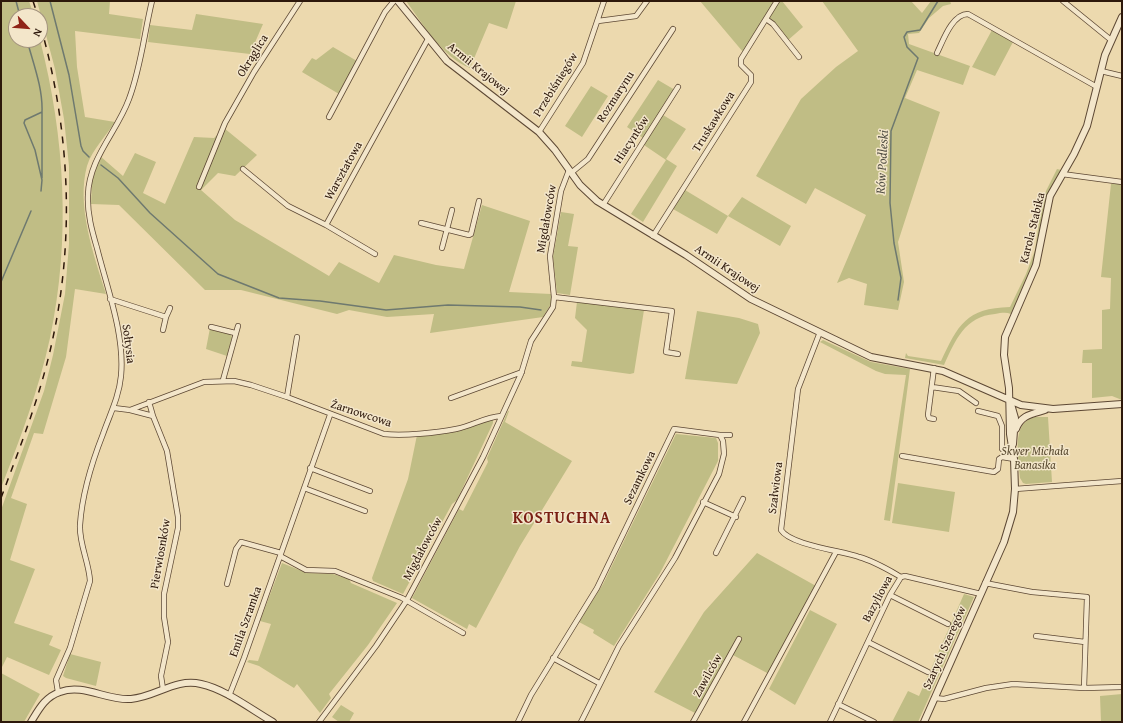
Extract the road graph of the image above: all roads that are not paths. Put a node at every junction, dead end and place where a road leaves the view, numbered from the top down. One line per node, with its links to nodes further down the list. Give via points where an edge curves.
1 (152, 1): 38 (street, Sołtysia, via 130,97 116,128 93,166 88,194 91,226)
2 (300, 1): 27 (street, Okrąglica, via 225,122)
3 (394, 1): 21 (street, via 385,12)
4 (398, 1): 13 (street, Armii Krajowej)
5 (604, 1): 11 (street, Przebiśniegów)
6 (647, 1): 11 (street, via 636,16)
7 (777, 1): 10 (street, Truskawkowa)
8 (1063, 1): 14 (street)
9 (1122, 17): 14 (street, Karola Stabika)
10 (766, 19): 16 (street, via 774,24); 34 (street, Truskawkowa, via 741,59 741,65 751,75 751,82)
11 (598, 21): 22 (street, Przebiśniegów, via 583,63)
12 (673, 29): 24 (street, Rozmarynu, via 588,158)
13 (428, 39): 22 (street, Armii Krajowej, via 454,66); 32 (street, Warsztatowa)
14 (1111, 40): 17 (street, Karola Stabika)
15 (937, 53): 20 (street, via 955,21 961,15 968,14)
16 (799, 57)
17 (1101, 72): 18 (street); 20 (street, Karola Stabika)
18 (1122, 76)
19 (678, 87): 29 (street, Hiacyntów)
20 (1097, 87): 25 (street, Karola Stabika, via 1084,132)
21 (330, 117)
22 (539, 132): 24 (street, Armii Krajowej)
23 (242, 169): 32 (street, via 288,206)
24 (570, 172): 29 (street, Armii Krajowej, via 585,191); 37 (street, Migdałowców, via 561,191 550,256)
25 (1062, 174): 26 (street); 54 (street, Karola Stabika, via 1048,202 1036,265 1005,337)
26 (1122, 182)
27 (199, 187)
28 (479, 201): 33 (street, via 469,236)
29 (603, 205): 34 (street, Armii Krajowej)
30 (452, 210): 33 (street)
31 (421, 223): 33 (street)
32 (326, 225): 36 (street)
33 (446, 230): 35 (street)
34 (654, 236): 44 (street, Armii Krajowej, via 752,299)
35 (442, 248)
36 (375, 254)
37 (554, 297): 47 (street, via 672,311 666,352); 49 (street, Migdałowców, via 553,307 529,345)
38 (110, 299): 40 (street); 58 (street, Sołtysia, via 122,358 120,387)
39 (170, 308): 40 (street)
40 (166, 317): 43 (street)
41 (238, 326): 45 (street)
42 (211, 327): 45 (street)
43 (163, 330)
44 (820, 332): 48 (street, Armii Krajowej, via 871,357); 81 (street, Szałwiowa, via 798,389 781,530 802,542)
45 (235, 334): 50 (street)
46 (297, 337): 52 (street)
47 (678, 354)
48 (934, 368): 51 (street); 54 (street, Armii Krajowej, via 955,375)
49 (522, 372): 53 (street); 64 (street, Migdałowców)
50 (223, 380): 52 (street, Żarnowcowa, via 251,385); 55 (street, Żarnowcowa, via 204,382)
51 (932, 387): 56 (street, via 959,391); 65 (street, via 928,415)
52 (287, 397): 62 (street, Żarnowcowa)
53 (451, 398)
54 (1009, 401): 60 (street, Armii Krajowej); 66 (street, Szarych Szeregów, via 1015,417); 69 (street, Szarych Szeregów)
55 (149, 402): 59 (street, Żarnowcowa); 63 (street, Pierwiosnków)
56 (976, 403)
57 (1122, 404): 60 (street, Armii Krajowej)
58 (114, 408): 59 (street, Żarnowcowa); 102 (street, Sołtysia, via 97,449 81,513 81,540 90,570 90,581 70,648 56,680)
59 (130, 410): 63 (street)
60 (1048, 410): 66 (street, Szarych Szeregów, via 1025,417)
61 (978, 411): 69 (street, via 998,416 1002,426 1002,449)
62 (330, 415): 64 (street, Żarnowcowa, via 384,434 396,435 456,429); 72 (street, Emila Szramka)
63 (153, 416): 101 (street, Pierwiosnków, via 167,451 178,517 164,594 168,642 162,676)
64 (501, 416): 89 (street, Migdałowców, via 483,457)
65 (934, 419)
66 (1015, 433): 69 (street, Szarych Szeregów)
67 (720, 435): 68 (street, Sezamkowa); 78 (street, via 723,441 723,463); 96 (street, Sezamkowa, via 674,429 597,588)
68 (730, 435)
69 (1013, 451): 71 (street, Szarych Szeregów)
70 (902, 456): 71 (street, via 994,472 998,469 999,459 1002,457)
71 (1014, 459): 75 (street, Szarych Szeregów)
72 (310, 468): 74 (street, Emila Szramka); 76 (street)
73 (1122, 481): 75 (street)
74 (304, 488): 79 (street); 83 (street, Emila Szramka)
75 (1015, 489): 86 (street, Szarych Szeregów, via 1008,531)
76 (370, 491)
77 (744, 499): 80 (street)
78 (703, 502): 80 (street); 98 (street, via 674,558)
79 (365, 511)
80 (736, 517): 82 (street)
81 (836, 552): 84 (street, Szałwiowa, via 870,561); 112 (street)
82 (716, 553)
83 (281, 555): 85 (street, via 241,542 236,549); 89 (street, via 306,570 335,571); 103 (street, Emila Szramka)
84 (901, 577): 87 (street, Bazyliowa); 88 (street, Bazyliowa)
85 (227, 584)
86 (985, 584): 87 (street, Szarych Szeregów); 95 (street, via 1087,597)
87 (981, 594): 104 (street, Szarych Szeregów)
88 (890, 595): 90 (street); 94 (street, Bazyliowa)
89 (407, 600): 91 (street); 108 (street, Migdałowców)
90 (948, 624)
91 (463, 634)
92 (1036, 636): 95 (street)
93 (739, 639): 111 (street, Zawilców)
94 (868, 642): 97 (street); 105 (street, Bazyliowa)
95 (1085, 642): 100 (street)
96 (553, 658): 98 (street); 109 (street, Sezamkowa)
97 (928, 672)
98 (599, 683): 110 (street)
99 (1122, 686): 100 (street)
100 (1084, 688): 104 (street, via 1013,684 944,699)
101 (163, 689): 102 (street, via 126,700 76,690); 103 (street, via 175,684 194,683 206,685)
102 (58, 692): 106 (street, via 41,705)
103 (229, 696): 107 (street)
104 (934, 698): 115 (street, Szarych Szeregów)
105 (838, 704): 113 (street, Bazyliowa); 114 (street)
106 (31, 722)
107 (274, 722)
108 (319, 722)
109 (518, 722)
110 (581, 722)
111 (694, 722)
112 (744, 722)
113 (830, 722)
114 (874, 722)
115 (924, 722)

